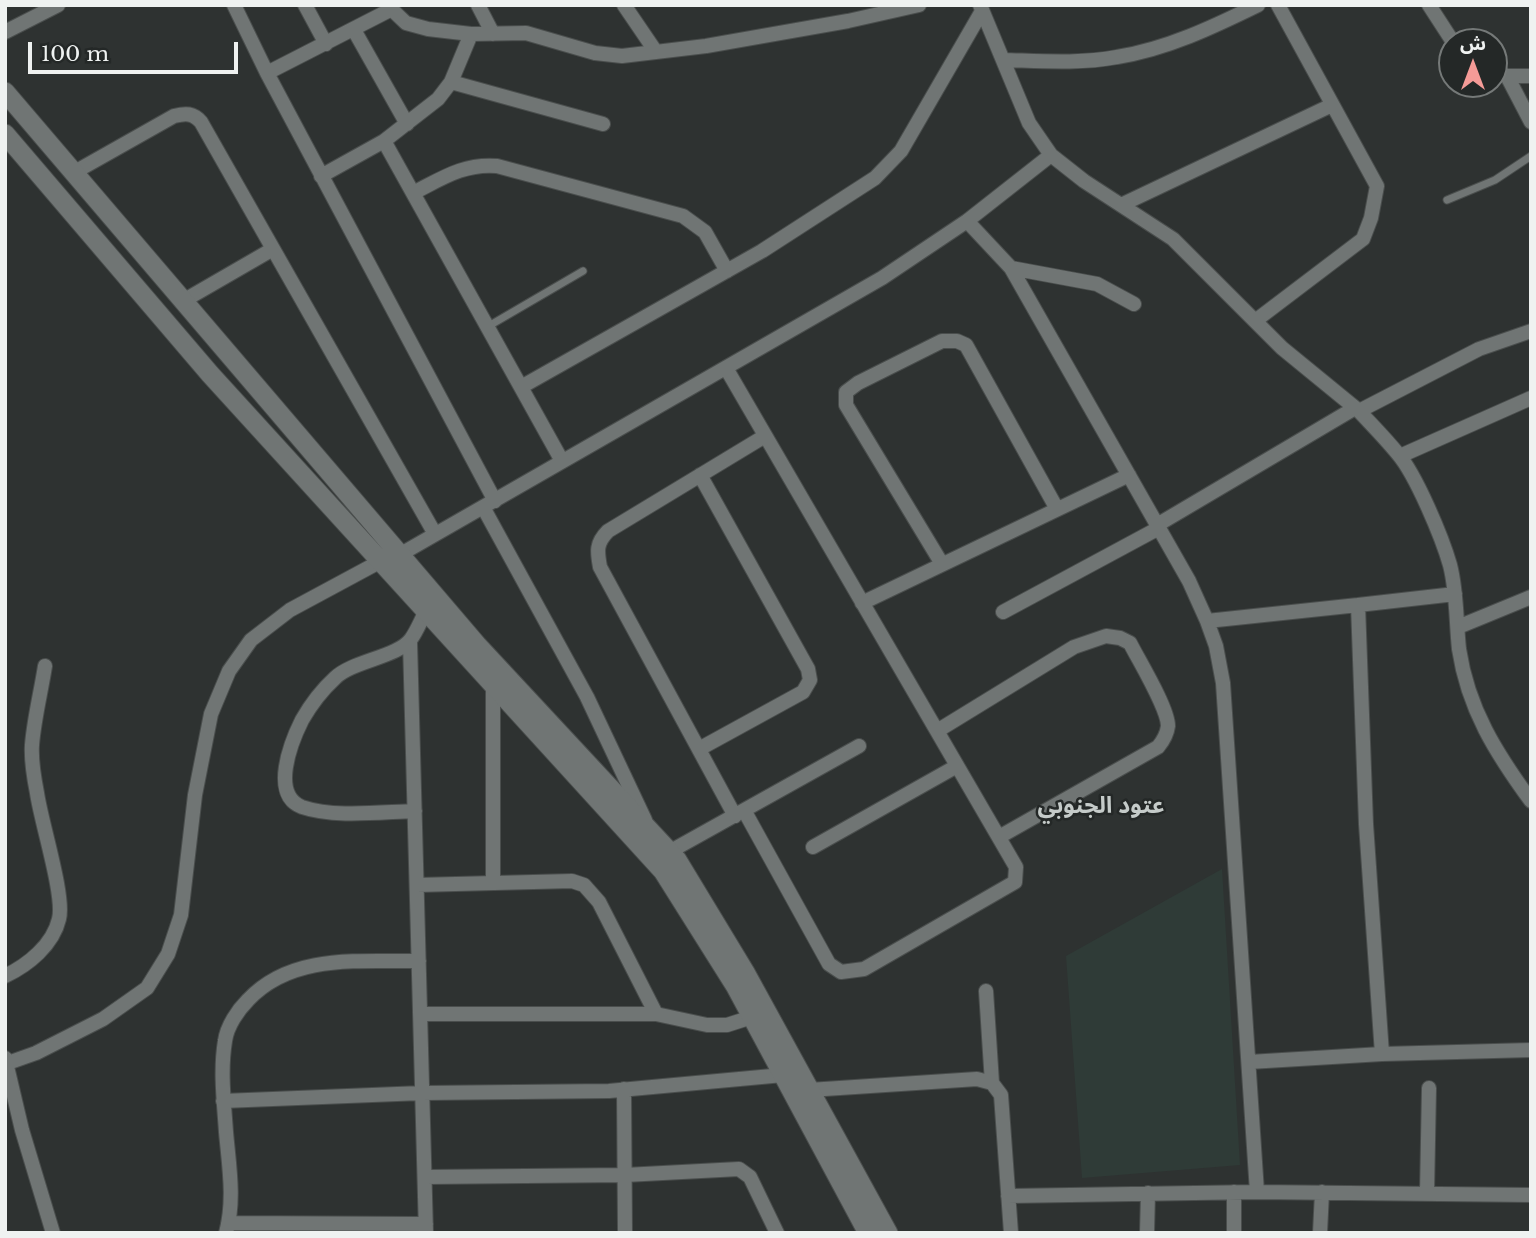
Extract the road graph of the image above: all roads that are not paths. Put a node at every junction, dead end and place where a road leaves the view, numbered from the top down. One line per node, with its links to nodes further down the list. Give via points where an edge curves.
1 (58, 5): 14 (street)
2 (234, 5): 20 (street)
3 (305, 5): 17 (street)
4 (478, 5): 16 (street)
5 (624, 5): 18 (street)
6 (919, 5): 18 (street)
7 (1258, 5): 19 (street, via 1207,30 1117,57 1080,62)
8 (1278, 5): 26 (street)
9 (1429, 5): 12 (street)
10 (389, 8): 13 (street); 15 (street, via 406,23)
11 (981, 8): 19 (street); 43 (street, via 901,151 875,178)
12 (1444, 28)
13 (354, 30): 17 (street); 28 (street)
14 (5, 32)
15 (471, 34): 16 (street); 23 (street)
16 (493, 34): 18 (street, via 526,33 622,56)
17 (326, 44): 20 (street)
18 (656, 52)
19 (1003, 61): 32 (street, via 1030,123)
20 (267, 73): 35 (street)
21 (1508, 74): 22 (street)
22 (1531, 76)
23 (451, 82): 28 (street); 29 (street)
24 (1508, 85): 27 (street)
25 (5, 92): 34 (street)
26 (1332, 105): 38 (street); 46 (street, via 1377,186 1371,218 1363,239)
27 (1531, 122)
28 (407, 124): 31 (street)
29 (603, 124)
30 (5, 134): 62 (street, via 210,374)
31 (384, 141): 35 (street); 36 (street)
32 (1051, 155): 38 (street); 39 (street)
33 (1531, 156): 37 (lane, via 1496,180)
34 (73, 173): 40 (street, via 187,113 196,117); 44 (street)
35 (321, 176): 58 (street)
36 (413, 193): 43 (street, via 457,171 497,166 683,216 705,232); 47 (street)
37 (1447, 200)
38 (1121, 205): 46 (street, via 1173,239)
39 (967, 221): 41 (street); 49 (street, via 882,278)
40 (274, 249): 44 (street); 61 (street)
41 (1011, 268): 45 (street, via 1097,284); 57 (street)
42 (583, 271): 47 (lane)
43 (727, 271): 50 (street)
44 (183, 301): 62 (street)
45 (1134, 304)
46 (1255, 321): 52 (street)
47 (487, 327): 50 (street)
48 (1531, 331): 52 (street, via 1479,349)
49 (726, 368): 53 (street); 55 (street)
50 (521, 387): 55 (street)
51 (1531, 398): 54 (street)
52 (1357, 409): 54 (street); 60 (street)
53 (765, 436): 56 (street); 66 (street)
54 (1400, 456): 64 (street, via 1433,521 1450,565)
55 (562, 461): 58 (street)
56 (700, 475): 77 (street, via 608,531 598,540 597,553 600,567); 77 (street, via 808,668 810,680 803,692)
57 (1129, 475): 59 (street); 60 (street)
58 (489, 504): 61 (street); 82 (street)
59 (1057, 509): 63 (street); 63 (street, via 966,345 942,341 846,393 846,405)
60 (1158, 526): 69 (street); 70 (street)
61 (435, 534): 62 (street)
62 (388, 560): 68 (street); 82 (street, via 477,645); 96 (street, via 290,610 251,640 229,671 211,714 195,795 181,915 168,954 147,988 103,1019 36,1053)
63 (942, 564): 66 (street)
64 (1455, 594): 67 (street); 71 (street)
65 (1531, 597): 71 (street)
66 (862, 603): 75 (street)
67 (1358, 605): 70 (street); 95 (street, via 1366,824)
68 (426, 611): 72 (street); 74 (street)
69 (1003, 612)
70 (1207, 621): 97 (street, via 1223,682)
71 (1458, 627): 79 (street, via 1468,687 1483,730)
72 (410, 642): 80 (street); 80 (street, via 337,676 303,718 284,778 288,796 299,806 324,812)
73 (45, 666): 89 (street, via 32,746 60,918 40,951)
74 (493, 684): 86 (street); 93 (street, via 663,870)
75 (937, 731): 78 (street); 83 (street, via 1074,647 1106,636 1130,643 1164,709 1165,739)
76 (859, 746): 81 (street)
77 (699, 749): 81 (street)
78 (957, 766): 83 (street); 84 (street)
79 (1531, 801)
80 (415, 811): 87 (street)
81 (740, 814): 83 (street, via 830,964 841,972 864,969 1016,882 1016,867); 85 (street)
82 (650, 831): 85 (street)
83 (999, 838)
84 (813, 846)
85 (670, 852): 102 (street, via 746,974)
86 (493, 883): 87 (street); 92 (street, via 572,881 584,885 599,902)
87 (417, 885): 88 (street)
88 (419, 961): 91 (street); 104 (street, via 323,963 292,969 260,986 238,1010 225,1039)
89 (5, 976)
90 (986, 990): 99 (street)
91 (420, 1014): 92 (street); 103 (street)
92 (656, 1014): 93 (street, via 707,1025 727,1025)
93 (752, 1017): 98 (street)
94 (1531, 1050): 95 (street)
95 (1382, 1054): 97 (street)
96 (6, 1062): 116 (street)
97 (1249, 1062): 108 (street)
98 (783, 1074): 101 (street); 119 (street)
99 (992, 1083): 102 (street, via 977,1079); 112 (street, via 1002,1094)
100 (1429, 1088): 111 (street)
101 (624, 1089): 103 (street); 105 (street)
102 (809, 1090): 120 (street)
103 (422, 1093): 104 (street); 106 (street)
104 (223, 1101): 114 (street, via 232,1203)
105 (625, 1175): 106 (street); 117 (street); 118 (street, via 739,1169 750,1177)
106 (425, 1177): 115 (street)
107 (1234, 1192): 108 (street); 110 (street); 123 (street)
108 (1257, 1192): 109 (street)
109 (1322, 1192): 111 (street); 124 (street)
110 (1148, 1193): 112 (street); 122 (street)
111 (1427, 1193): 113 (street)
112 (1008, 1195): 121 (street)
113 (1531, 1195)
114 (227, 1228): 115 (street)
115 (426, 1228)
116 (53, 1233)
117 (625, 1233)
118 (777, 1233)
119 (868, 1233)
120 (888, 1233)
121 (1011, 1233)
122 (1147, 1233)
123 (1234, 1233)
124 (1320, 1233)

